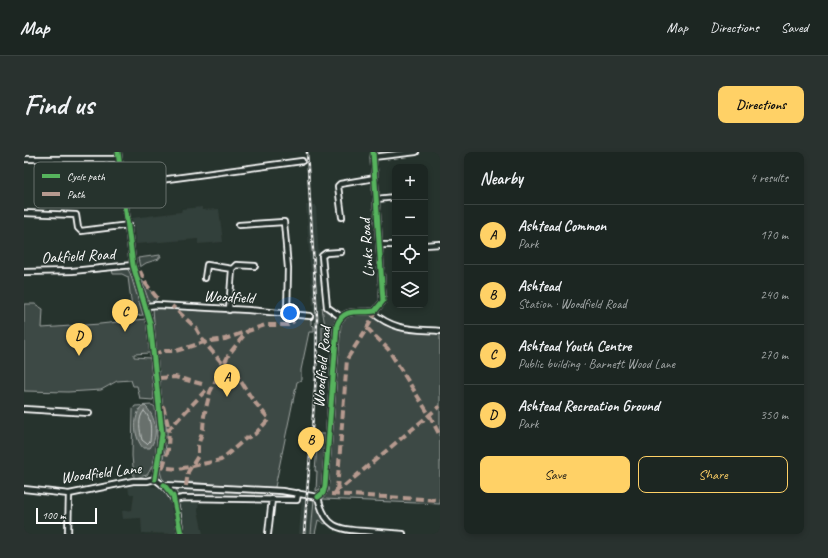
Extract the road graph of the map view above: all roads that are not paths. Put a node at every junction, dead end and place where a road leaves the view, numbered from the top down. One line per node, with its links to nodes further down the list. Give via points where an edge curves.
1 (118, 152): 5 (street)
2 (416, 152): 3 (street)
3 (373, 154): 8 (street, Links Road)
4 (24, 159): 5 (street)
5 (119, 159): 7 (street)
6 (302, 161): 9 (street)
7 (119, 162)
8 (375, 178): 11 (street, Links Road); 14 (street, via 338,186)
9 (166, 179)
10 (392, 197): 11 (street)
11 (377, 198): 20 (street, Links Road)
12 (126, 208): 15 (street)
13 (24, 213): 15 (street, via 76,215 78,228 82,231)
14 (342, 217)
15 (129, 225): 22 (street)
16 (239, 225): 30 (street, via 284,222 288,268)
17 (428, 244): 18 (street)
18 (440, 244)
19 (392, 245): 20 (street)
20 (380, 246): 29 (street, Links Road, via 383,301 378,309)
21 (341, 252): 32 (street, via 326,253 322,256 327,306)
22 (133, 265): 25 (street, Oakfield Road, via 72,271); 27 (street)
23 (255, 266): 24 (street, via 236,265)
24 (232, 268): 26 (street, via 208,265); 28 (street)
25 (24, 272)
26 (205, 278)
27 (147, 306): 28 (street, Woodfield); 36 (street, via 162,428 162,443)
28 (229, 310): 30 (street, Woodfield)
29 (372, 312): 32 (street, Woodfield Road, via 355,311); 33 (street, via 394,327)
30 (287, 314): 31 (street, Woodfield)
31 (310, 316)
32 (341, 317): 43 (street, Woodfield Road, via 336,328 325,486)
33 (440, 332)
34 (24, 409): 35 (street)
35 (89, 413)
36 (155, 479): 37 (street, Woodfield Lane); 42 (street, Woodfield Lane)
37 (164, 484): 38 (street, Woodfield Lane); 40 (street)
38 (179, 486): 40 (street); 41 (street, Woodfield Lane)
39 (24, 489): 42 (street, Woodfield Lane)
40 (171, 492): 45 (street)
41 (298, 493): 43 (street, Woodfield Lane); 44 (street, via 297,500)
42 (68, 494): 48 (street)
43 (318, 496): 46 (street, via 324,513)
44 (272, 499): 45 (street); 50 (street)
45 (174, 500): 49 (street)
46 (335, 526): 47 (street); 51 (street)
47 (346, 533): 52 (street)
48 (68, 534)
49 (181, 534)
50 (268, 534)
51 (338, 534)
52 (403, 534)

